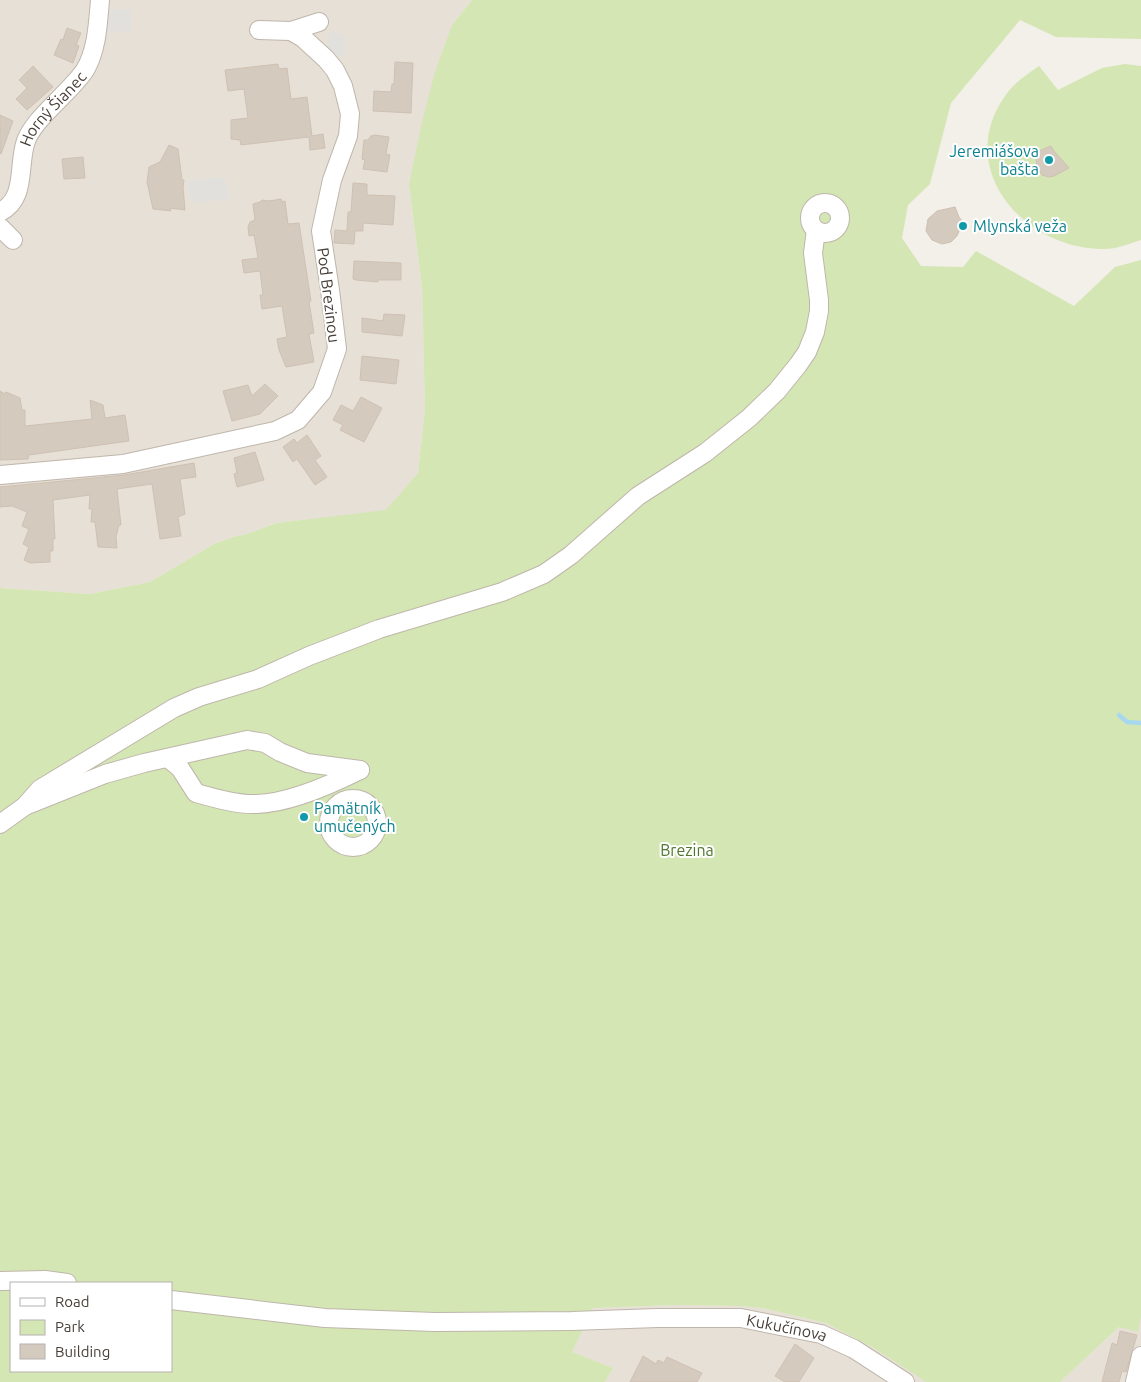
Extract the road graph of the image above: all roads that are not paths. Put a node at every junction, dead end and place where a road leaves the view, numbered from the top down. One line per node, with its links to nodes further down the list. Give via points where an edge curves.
1 (100, 0): 5 (street, Horný Šianec, via 97,31 86,69 32,128 25,142 18,192 14,202)
2 (319, 22): 4 (street)
3 (259, 30): 4 (street)
4 (291, 31): 9 (street, Pod Brezinou, via 328,56 343,86 350,114 348,136 332,180 321,231 337,349 322,392 298,420 275,431 123,464)
5 (0, 212)
6 (0, 227): 8 (street)
7 (816, 230): 13 (street, via 813,253 819,311 815,332 798,364 777,391 749,418 705,453 638,496 571,555 544,574 502,592 379,629 258,679 174,708 40,789)
8 (13, 240)
9 (0, 475)
10 (168, 758): 11 (street, via 180,768 196,794 213,798 256,804); 11 (street, via 247,740 265,742 307,763 360,770); 13 (street, via 105,774)
11 (312, 790): 12 (street)
12 (338, 804)
13 (25, 806): 14 (street)
14 (0, 824)
15 (0, 1281): 16 (street)
16 (60, 1282)
17 (172, 1300): 19 (street, Kukučínova, via 325,1318 407,1321 741,1318 821,1334 854,1349)
18 (1141, 1356): 20 (street)
19 (905, 1382)
20 (1135, 1382)

